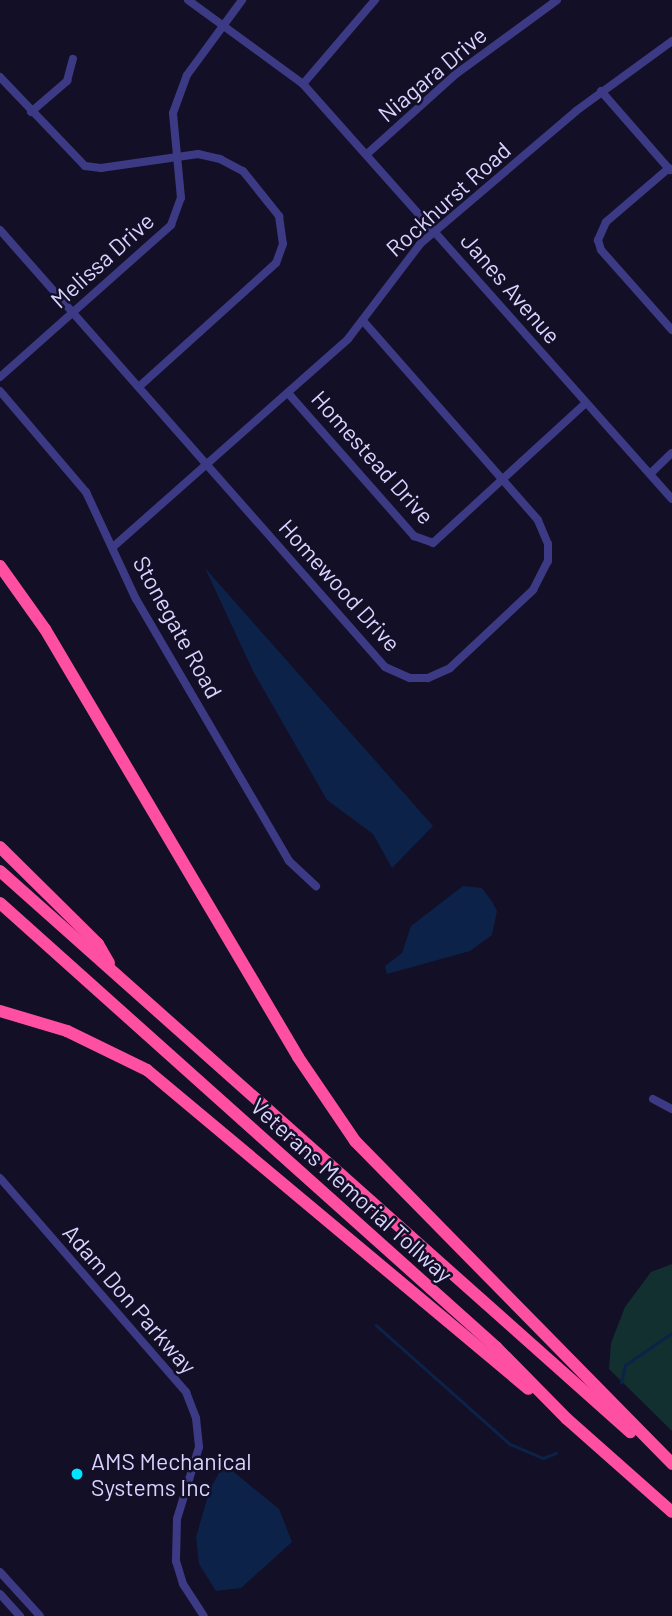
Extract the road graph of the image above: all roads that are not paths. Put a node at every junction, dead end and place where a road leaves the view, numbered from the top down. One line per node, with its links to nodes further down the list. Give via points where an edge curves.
1 (188, 0): 5 (street, Janes Avenue)
2 (242, 0): 5 (street, Melissa Drive)
3 (375, 0): 9 (street)
4 (557, 0): 12 (street, Niagara Drive, via 456,74)
5 (223, 25): 9 (street, Janes Avenue); 13 (street, Melissa Drive, via 187,75 173,113)
6 (672, 41): 10 (street, Rockhurst Road)
7 (73, 59): 11 (street, via 66,80)
8 (0, 77): 11 (street)
9 (303, 84): 12 (street, Janes Avenue)
10 (601, 91): 14 (street); 16 (street, Rockhurst Road)
11 (31, 112): 13 (street, via 85,166 101,168)
12 (367, 154): 16 (street, Janes Avenue)
13 (177, 157): 17 (street, Melissa Drive, via 181,198 171,225); 21 (street, via 198,154 243,171 279,216 283,244 276,263 262,279)
14 (670, 170): 19 (street, via 606,222 598,240 601,250)
15 (0, 230): 17 (street, Homewood Drive)
16 (435, 232): 18 (street, Rockhurst Road, via 401,264); 24 (street, Janes Avenue)
17 (72, 314): 20 (street, Melissa Drive); 21 (street, Homewood Drive)
18 (362, 320): 23 (street, Rockhurst Road, via 348,339); 28 (street, Homewood Drive)
19 (672, 330)
20 (0, 377)
21 (139, 387): 26 (street, Homewood Drive)
22 (0, 391): 30 (street, Stonegate Road, via 86,492)
23 (288, 393): 26 (street, Rockhurst Road); 28 (street, Homestead Drive, via 420,540 433,543 443,538)
24 (586, 403): 27 (street, Janes Avenue); 28 (street, Homestead Drive)
25 (672, 453): 27 (street)
26 (207, 465): 28 (street, Homewood Drive, via 385,667 410,678 428,678 450,668 543,576 548,544 538,520); 30 (street, Rockhurst Road)
27 (650, 474): 29 (street, Janes Avenue)
28 (504, 481)
29 (672, 499)
30 (113, 547): 34 (street, Stonegate Road, via 136,599 289,862)
31 (0, 566): 44 (highway, via 45,629 298,1057 355,1141)
32 (0, 847): 36 (highway, via 98,944)
33 (0, 871): 36 (highway, Veterans Memorial Tollway)
34 (316, 886)
35 (0, 903): 43 (highway, Veterans Memorial Tollway, via 496,1347)
36 (116, 975): 45 (highway, Veterans Memorial Tollway)
37 (0, 1011): 39 (highway)
38 (0, 1019): 39 (highway)
39 (67, 1031): 43 (highway, via 122,1055 180,1094 477,1349)
40 (653, 1099): 41 (street)
41 (672, 1109)
42 (0, 1178): 51 (street, Adam Don Parkway, via 186,1392 200,1447 177,1519 176,1561 183,1584)
43 (566, 1419): 46 (highway, Veterans Memorial Tollway)
44 (672, 1464)
45 (672, 1470)
46 (672, 1512)
47 (0, 1572): 50 (street)
48 (0, 1594): 49 (street)
49 (20, 1616)
50 (40, 1616)
51 (204, 1616)

